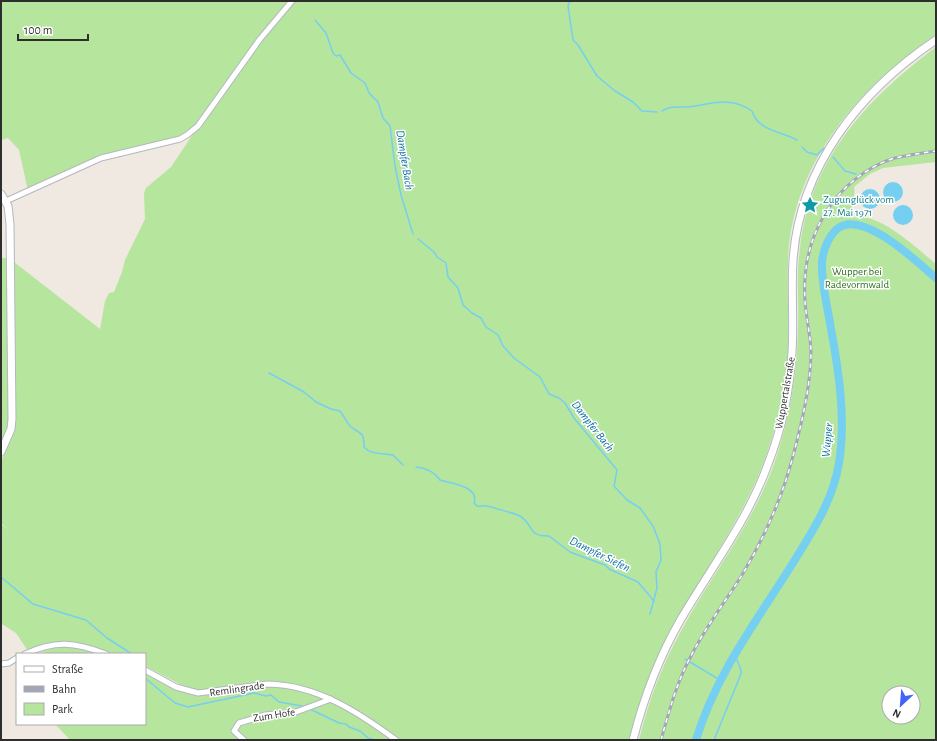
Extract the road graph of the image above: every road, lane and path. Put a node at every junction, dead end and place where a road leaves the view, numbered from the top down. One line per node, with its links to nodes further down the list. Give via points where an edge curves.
1 (292, 1): 4 (street, via 260,39 198,126 187,135 167,143 101,158)
2 (936, 40): 14 (main road, Wuppertalstraße, via 895,71 863,102 837,134 815,174 796,234 793,260 792,353 786,403 776,440 764,476 747,511 681,620 660,661 643,704)
3 (1, 194): 4 (main road)
4 (6, 202): 5 (main road, via 10,218 12,419 11,429)
5 (1, 452)
6 (28, 653): 7 (street, via 64,643)
7 (103, 653)
8 (16, 659): 9 (street)
9 (1, 664)
10 (146, 671): 11 (street, Remlingrade, via 176,687 198,693 277,684)
11 (332, 698): 12 (street, Zum Hofe, via 296,712 265,715 239,723 234,731); 13 (street, Remlingrade)
12 (244, 740)
13 (396, 740)
14 (633, 740)

